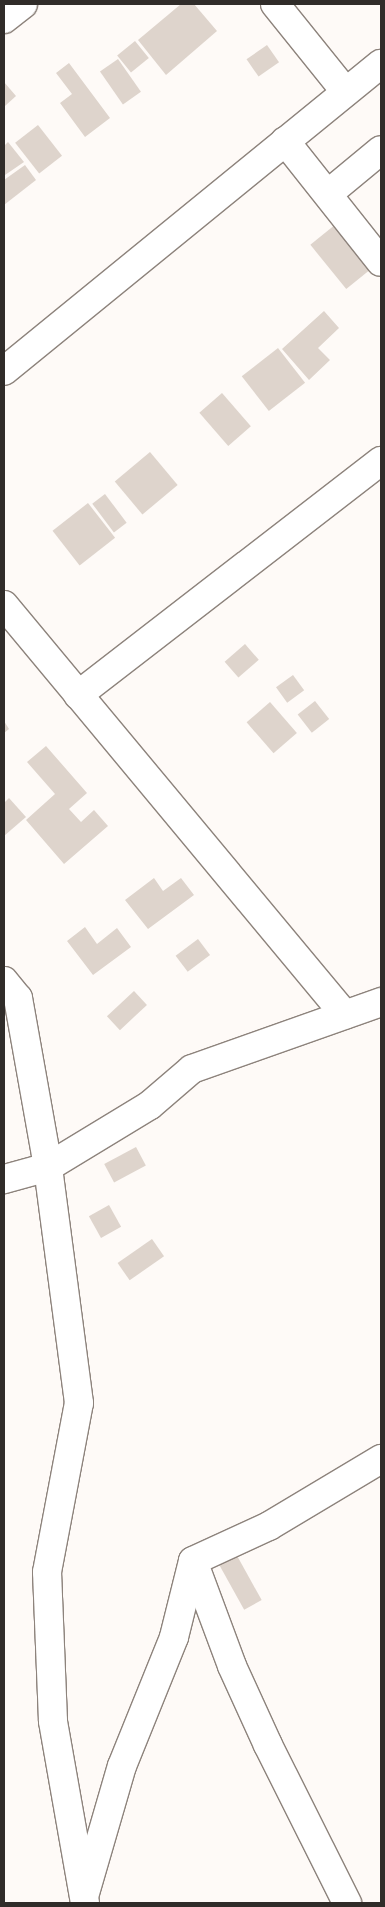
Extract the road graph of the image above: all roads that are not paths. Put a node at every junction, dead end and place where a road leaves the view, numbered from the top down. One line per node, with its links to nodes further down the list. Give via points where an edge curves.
1 (23, 4): 3 (street)
2 (274, 4): 5 (street)
3 (4, 19)
4 (381, 64): 5 (street)
5 (345, 91): 6 (street)
6 (285, 141): 8 (street); 10 (street)
7 (381, 150): 8 (street)
8 (329, 193): 9 (street)
9 (381, 262)
10 (4, 371)
11 (381, 461): 13 (street)
12 (4, 605): 13 (street)
13 (78, 695): 16 (street)
14 (4, 981): 17 (street, via 18,998)
15 (381, 1002): 16 (street)
16 (345, 1015): 17 (street, via 192,1069 150,1105)
17 (48, 1167): 18 (street); 21 (street, via 79,1403 47,1572 53,1721)
18 (4, 1180)
19 (381, 1459): 20 (street, via 269,1526)
20 (193, 1561): 21 (street, via 174,1637 122,1766); 22 (street, via 232,1666)
21 (84, 1901)
22 (347, 1903)

